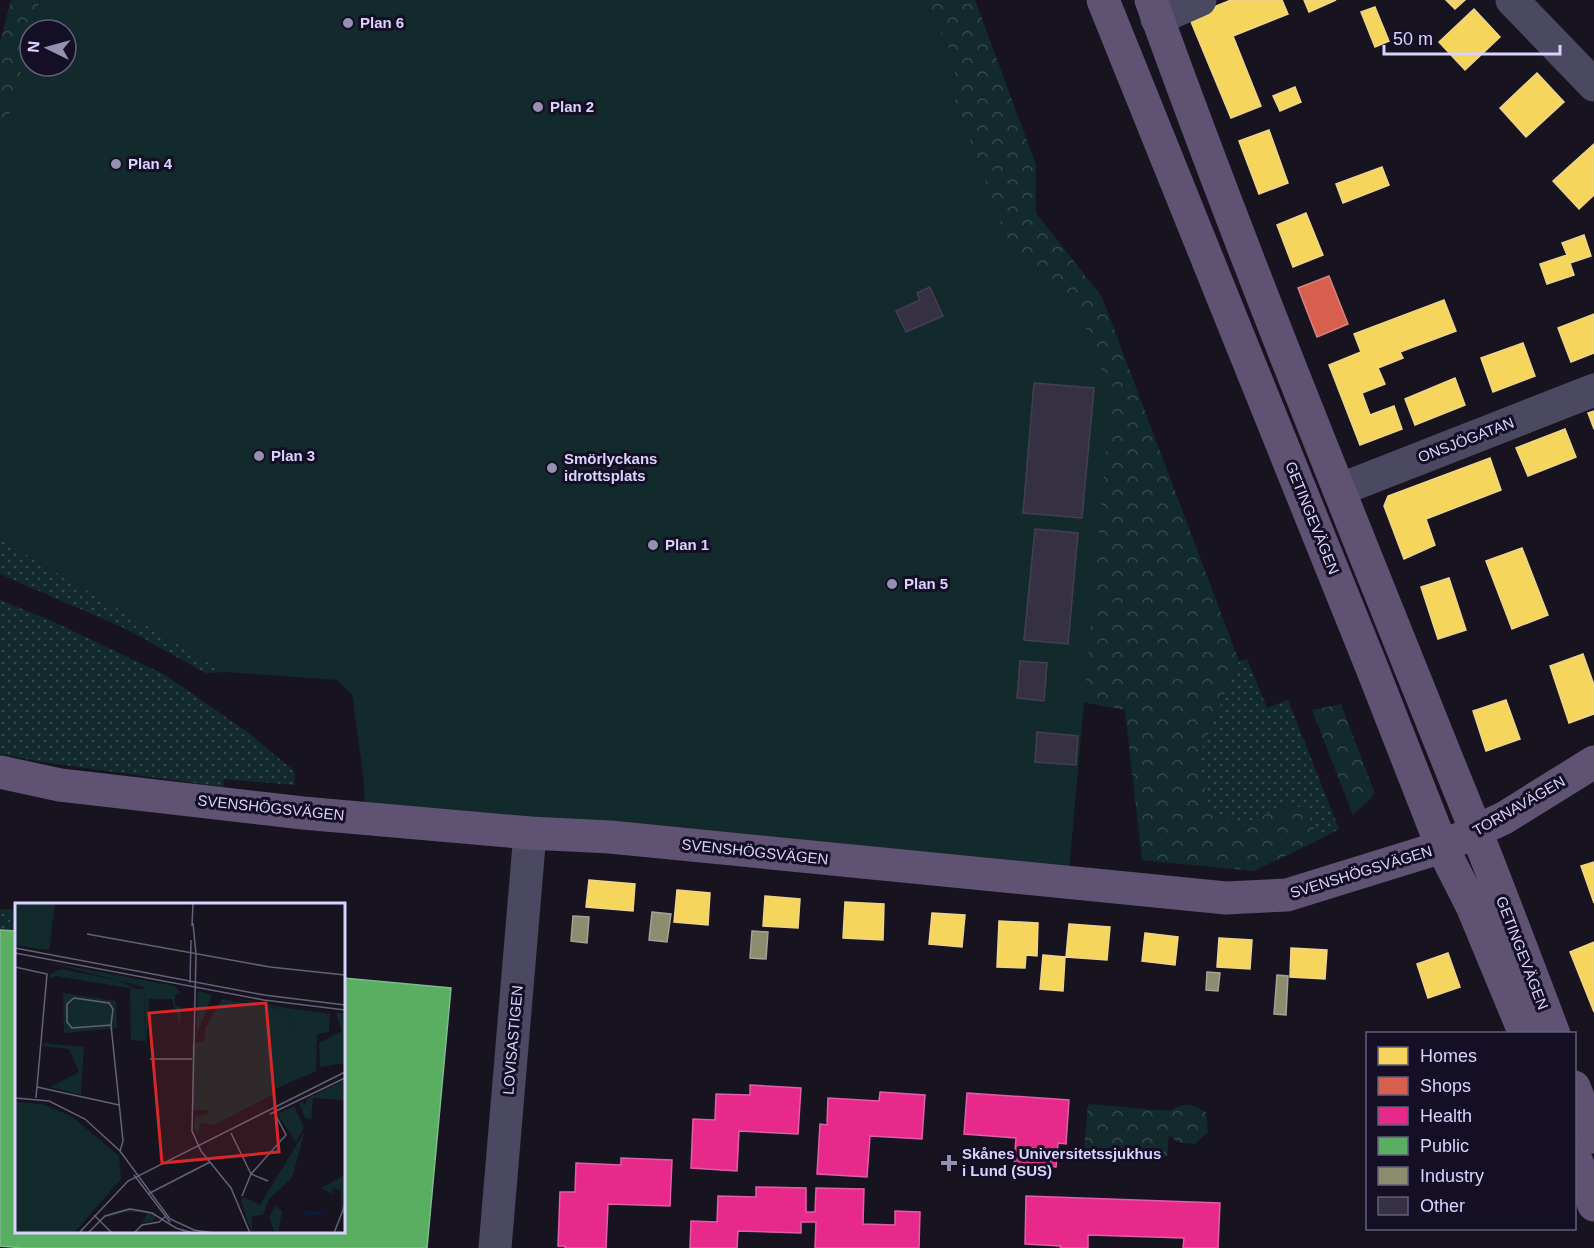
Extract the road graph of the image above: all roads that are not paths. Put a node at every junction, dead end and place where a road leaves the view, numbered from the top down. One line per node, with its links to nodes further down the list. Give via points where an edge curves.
1 (1103, 0): 14 (main road, GETINGEVÄGEN)
2 (1200, 0): 4 (street)
3 (1512, 0): 5 (street)
4 (1154, 9): 7 (main road, GETINGEVÄGEN)
5 (1594, 86)
6 (1594, 390): 7 (street, ONSJÖGATAN)
7 (1339, 490): 13 (main road, GETINGEVÄGEN)
8 (1594, 762): 13 (main road, TORNAVÄGEN)
9 (0, 772): 11 (main road, SVENSHÖGSVÄGEN)
10 (0, 785): 11 (main road, SVENSHÖGSVÄGEN)
11 (60, 785): 12 (main road, SVENSHÖGSVÄGEN, via 303,813)
12 (530, 832): 14 (main road, SVENSHÖGSVÄGEN, via 1226,898 1287,896); 21 (street, LOVISASTIGEN)
13 (1476, 832): 14 (main road, TORNAVÄGEN); 16 (main road, GETINGEVÄGEN)
14 (1442, 847): 15 (main road, GETINGEVÄGEN, via 1472,906)
15 (1524, 1032)
16 (1553, 1032)
17 (1576, 1090): 18 (main road)
18 (1594, 1137)
19 (1576, 1158): 20 (main road)
20 (1594, 1205)
21 (495, 1248)

